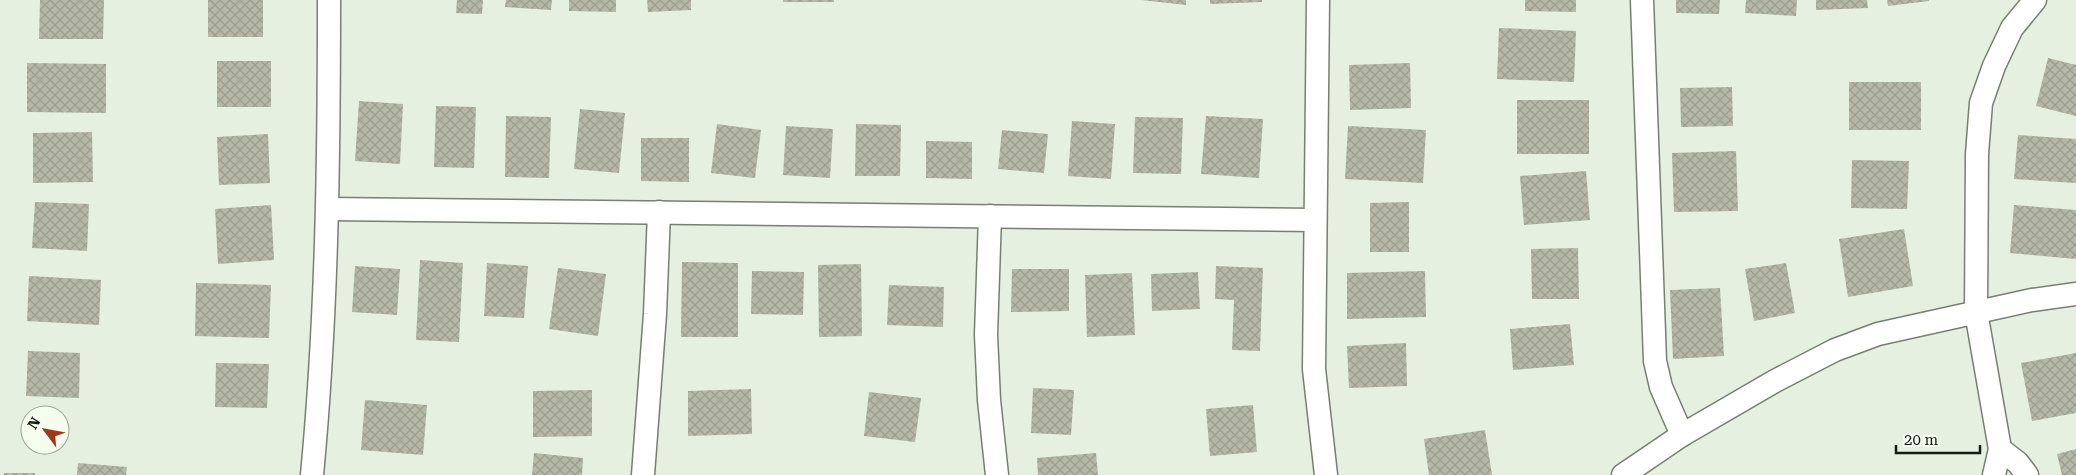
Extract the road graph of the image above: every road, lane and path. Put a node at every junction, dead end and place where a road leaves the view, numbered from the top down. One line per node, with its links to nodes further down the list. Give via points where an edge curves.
1 (329, 0): 5 (street)
2 (1318, 0): 8 (street)
3 (1642, 0): 11 (street, via 1655,360 1661,387)
4 (2035, 0): 10 (street, via 2012,28 1981,103 1977,154)
5 (328, 209): 6 (street); 13 (street)
6 (659, 212): 7 (street); 14 (street, via 655,314)
7 (990, 216): 8 (street); 15 (street, via 986,335 989,400)
8 (1314, 220): 16 (street, via 1314,369)
9 (2076, 294): 10 (street)
10 (1976, 312): 11 (street, via 1878,334 1835,350); 12 (street)
11 (1682, 435): 17 (street)
12 (2000, 449): 18 (street); 19 (street)
13 (312, 475)
14 (642, 475)
15 (998, 475)
16 (1326, 475)
17 (1622, 475)
18 (1994, 475)
19 (2027, 475)

